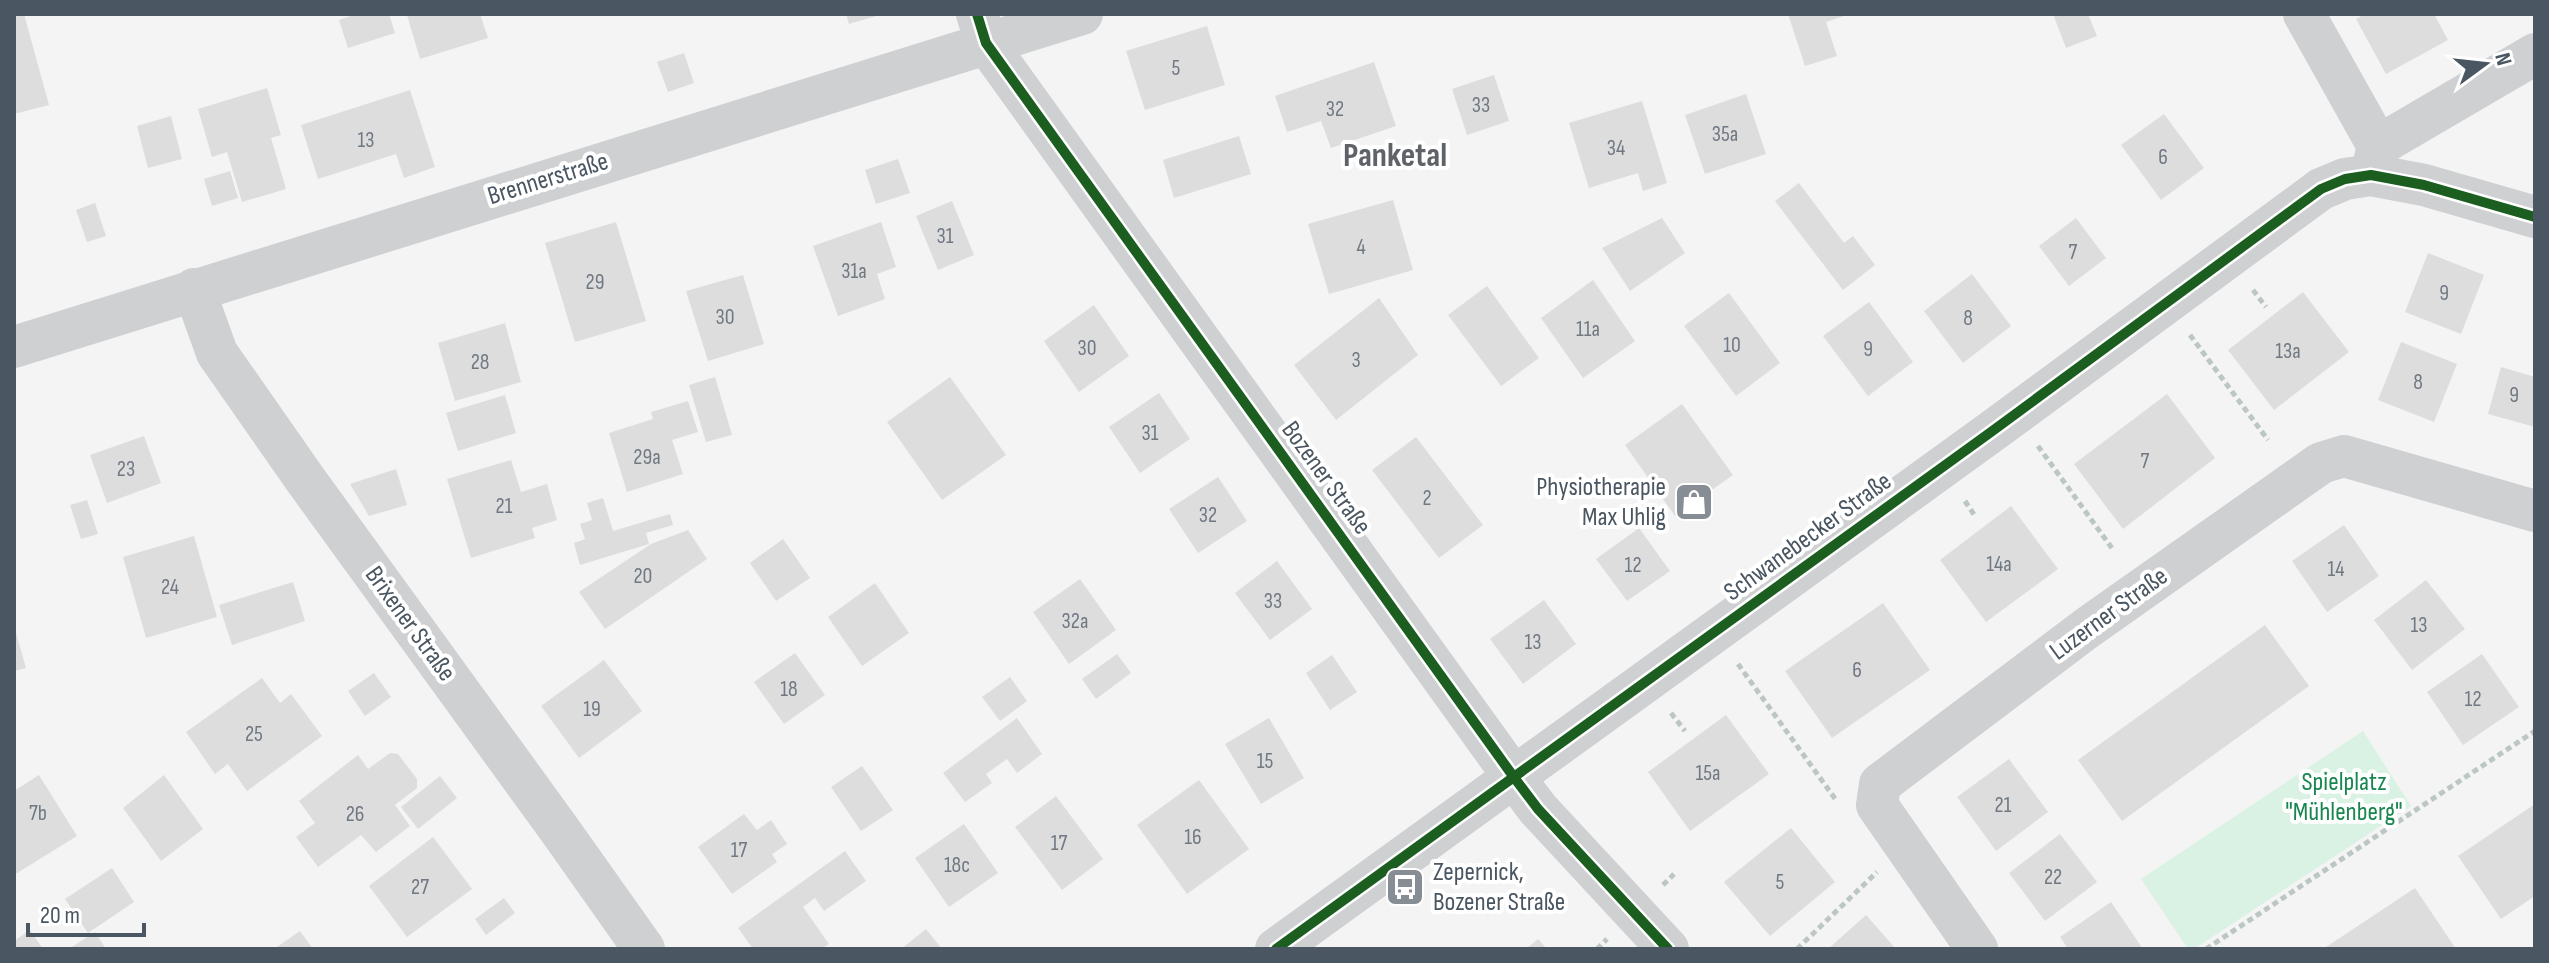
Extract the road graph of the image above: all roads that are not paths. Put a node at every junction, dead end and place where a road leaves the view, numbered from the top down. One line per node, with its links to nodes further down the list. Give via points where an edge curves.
1 (1082, 14): 3 (street, Brennerstraße)
2 (2304, 14): 5 (street)
3 (982, 29): 7 (street, Brennerstraße); 10 (street, Bozener Straße)
4 (2535, 54): 5 (street, Schwanebecker Straße)
5 (2375, 160): 6 (street, via 2424,185); 10 (street, Schwanebecker Straße, via 2321,189)
6 (2535, 217)
7 (194, 289): 8 (street, Brennerstraße); 11 (street, Brixener Straße, via 217,353)
8 (14, 347)
9 (2535, 511): 14 (street, Luzerner Straße, via 2344,456 2321,463 2087,628 1880,784 1877,805)
10 (1513, 776): 12 (street, Schwanebecker Straße); 13 (street, Bozener Straße)
11 (644, 949)
12 (1276, 949)
13 (1668, 949)
14 (1977, 949)

